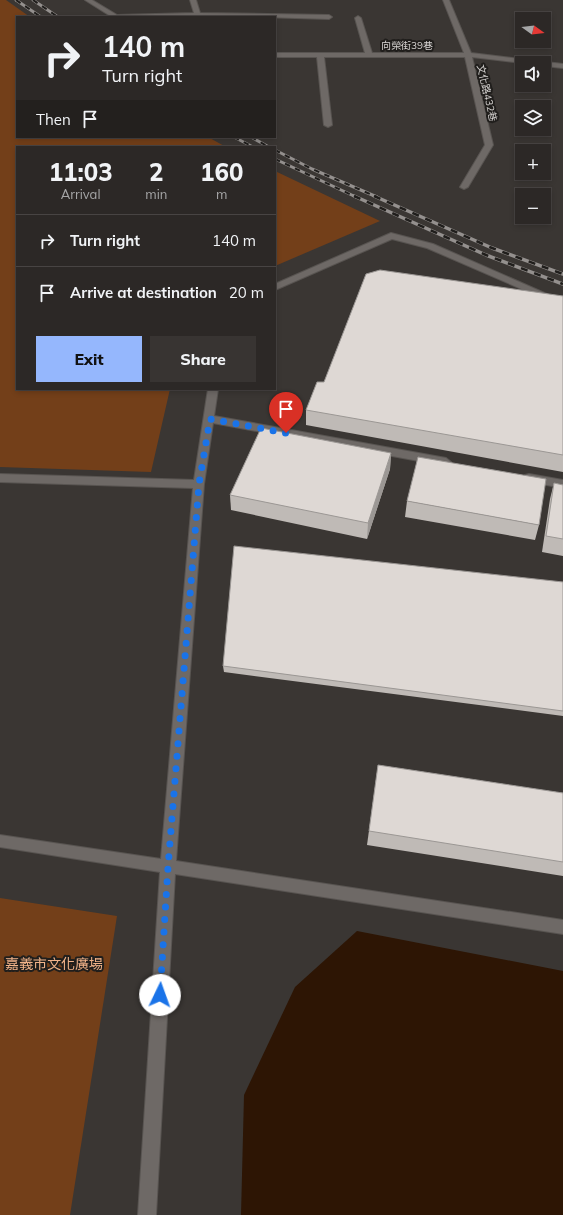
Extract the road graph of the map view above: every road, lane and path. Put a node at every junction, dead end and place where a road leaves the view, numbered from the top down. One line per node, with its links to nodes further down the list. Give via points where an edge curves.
1 (88, 0): 4 (street)
2 (193, 0): 5 (street)
3 (446, 0): 12 (street, 文化路432巷)
4 (114, 16)
5 (200, 16)
6 (276, 17): 7 (street)
7 (329, 18)
8 (358, 18): 11 (street)
9 (276, 55): 10 (street, 向榮街39巷)
10 (320, 55): 11 (street, 向榮街39巷); 16 (street)
11 (369, 55): 12 (street, 向榮街39巷)
12 (468, 55): 13 (street, 向榮街39巷); 17 (street, 文化路432巷, via 489,145)
13 (515, 60)
14 (551, 65): 15 (street)
15 (563, 66)
16 (328, 125)
17 (464, 188)
18 (276, 287): 19 (street, via 391,236 430,246)
19 (563, 304)
20 (213, 390): 21 (street)
21 (210, 419): 22 (street); 25 (street)
22 (453, 464)
23 (516, 475): 26 (street)
24 (0, 478): 25 (street)
25 (199, 484): 28 (street)
26 (563, 484)
27 (0, 842): 28 (street)
28 (168, 867): 29 (street); 30 (street)
29 (563, 926)
30 (147, 1215)

